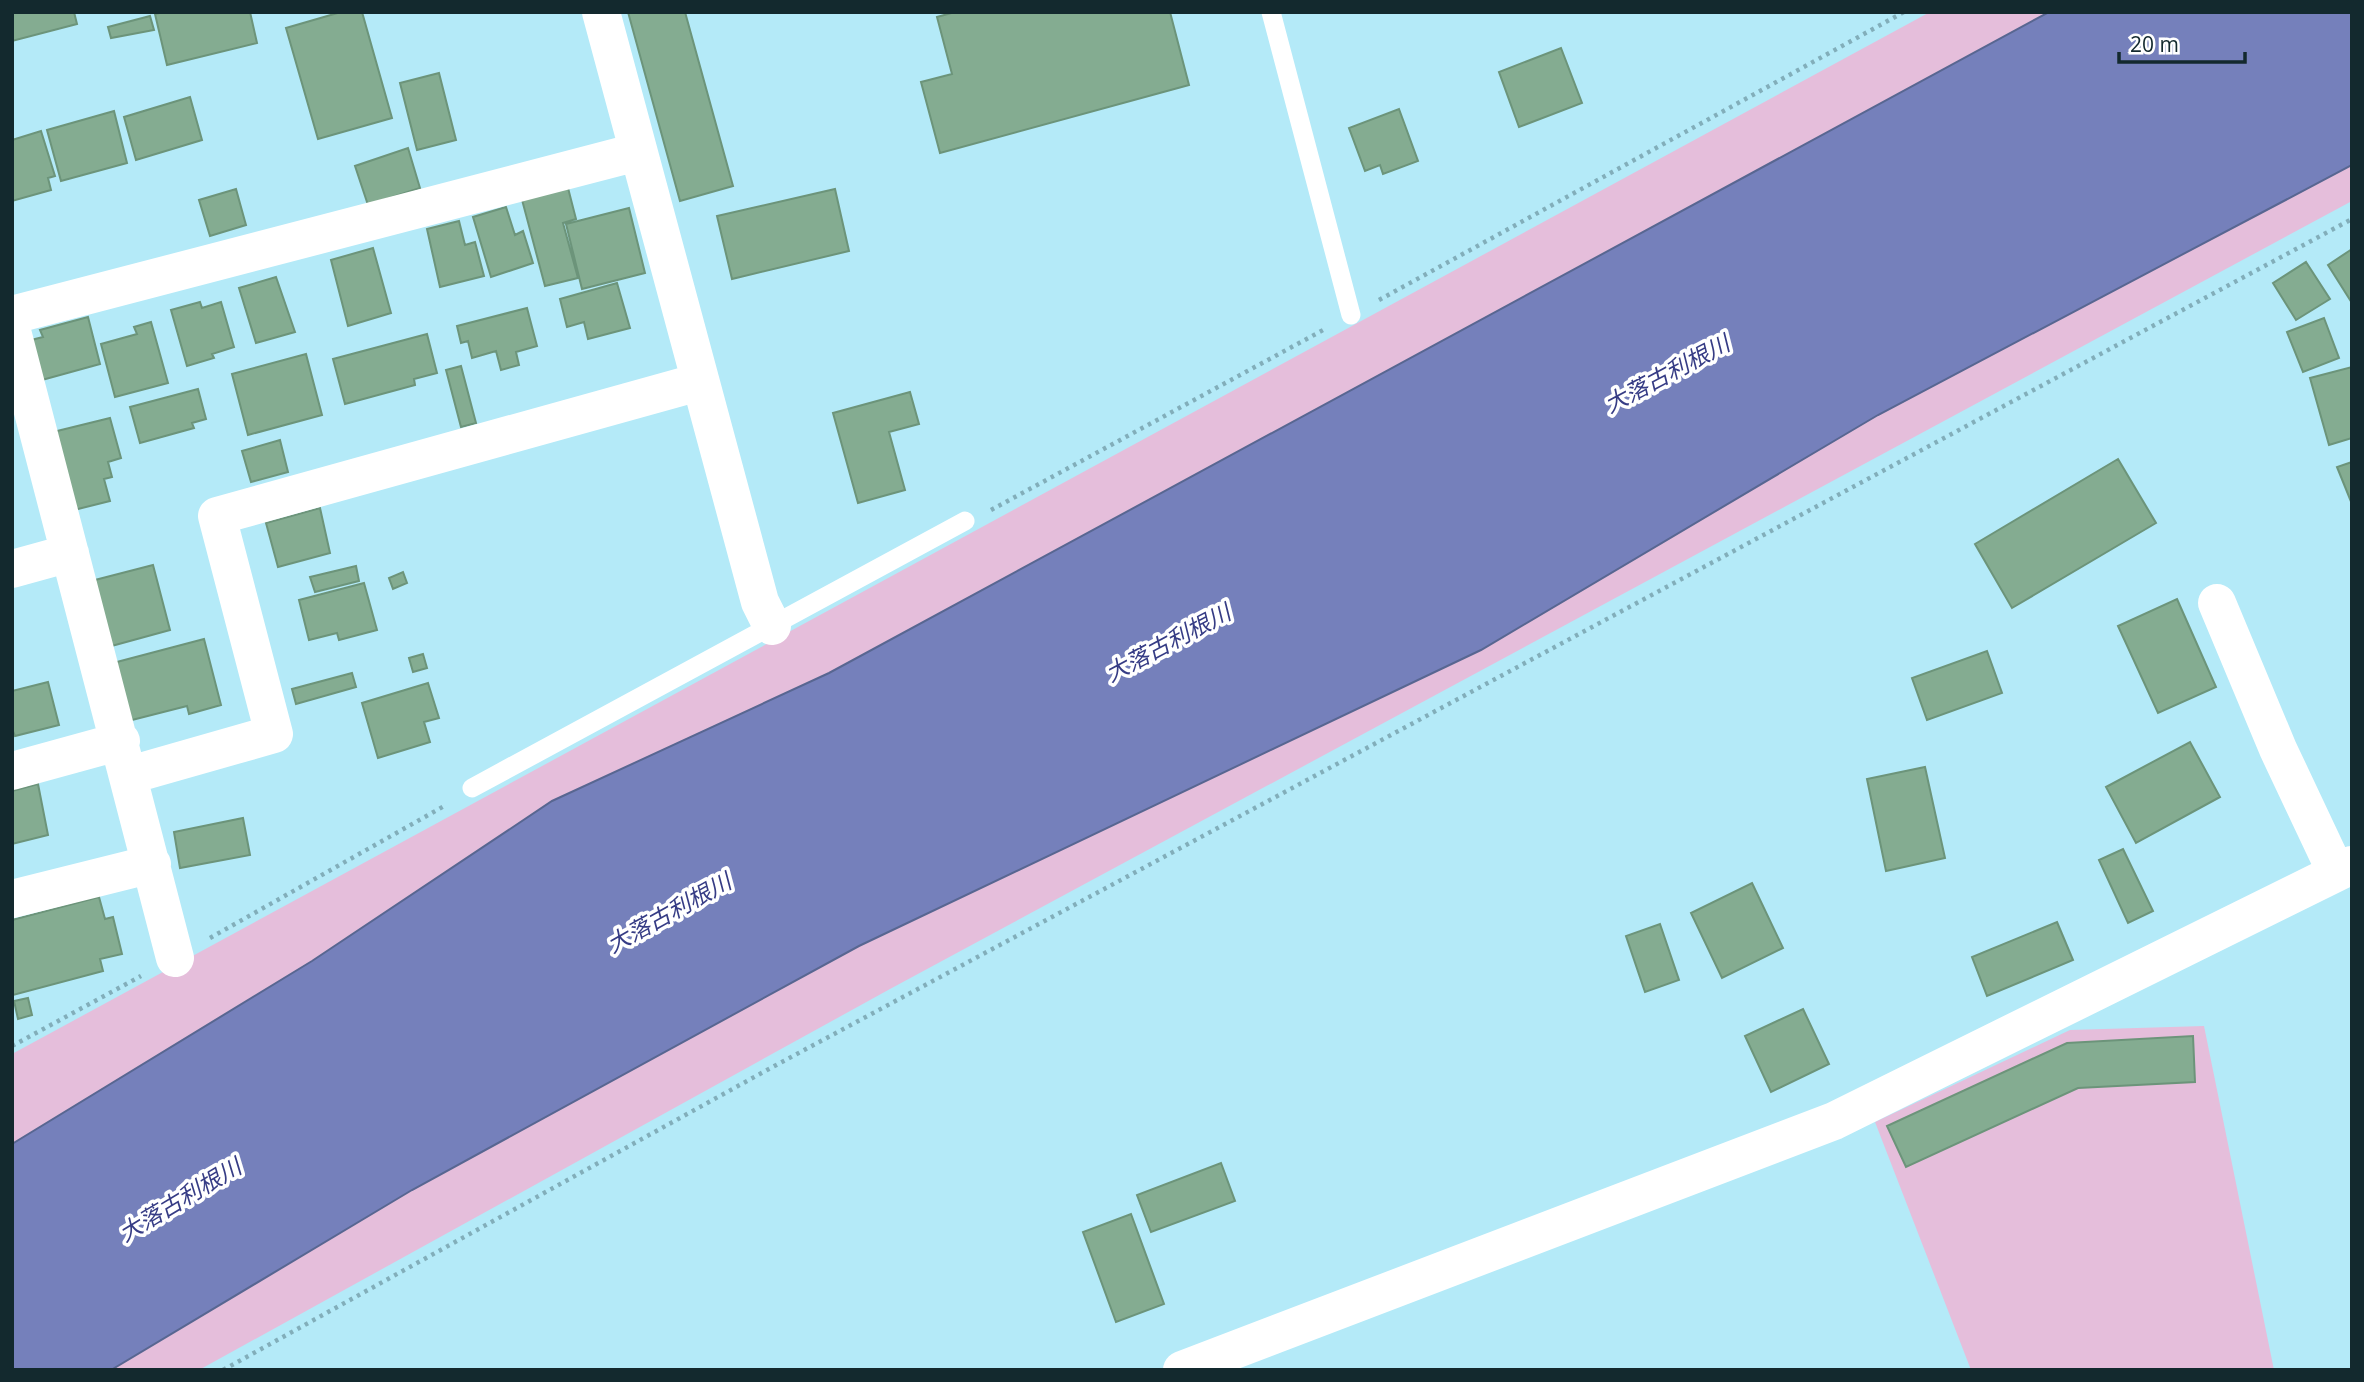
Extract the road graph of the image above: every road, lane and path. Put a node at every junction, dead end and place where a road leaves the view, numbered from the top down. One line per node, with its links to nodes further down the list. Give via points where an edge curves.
1 (601, 12): 4 (street)
2 (1271, 12): 7 (lane)
3 (1904, 12): 7 (path)
4 (637, 152): 6 (street); 9 (street)
5 (2352, 219): 24 (path, via 779,1063)
6 (12, 315)
7 (1351, 315): 10 (path)
8 (12, 331): 11 (street)
9 (699, 382): 14 (street, via 760,602); 15 (street, via 217,516 274,734)
10 (965, 522): 14 (lane)
11 (70, 553): 12 (street); 15 (street)
12 (12, 569)
13 (2217, 603): 20 (street, via 2278,749)
14 (772, 626): 17 (lane)
15 (126, 758): 16 (street); 19 (street)
16 (12, 771)
17 (472, 788)
18 (445, 806): 22 (path)
19 (152, 864): 21 (street); 22 (street)
20 (2344, 869): 25 (street, via 1833,1121)
21 (12, 899)
22 (175, 958): 23 (path)
23 (12, 1046)
24 (223, 1370)
25 (1182, 1370)

